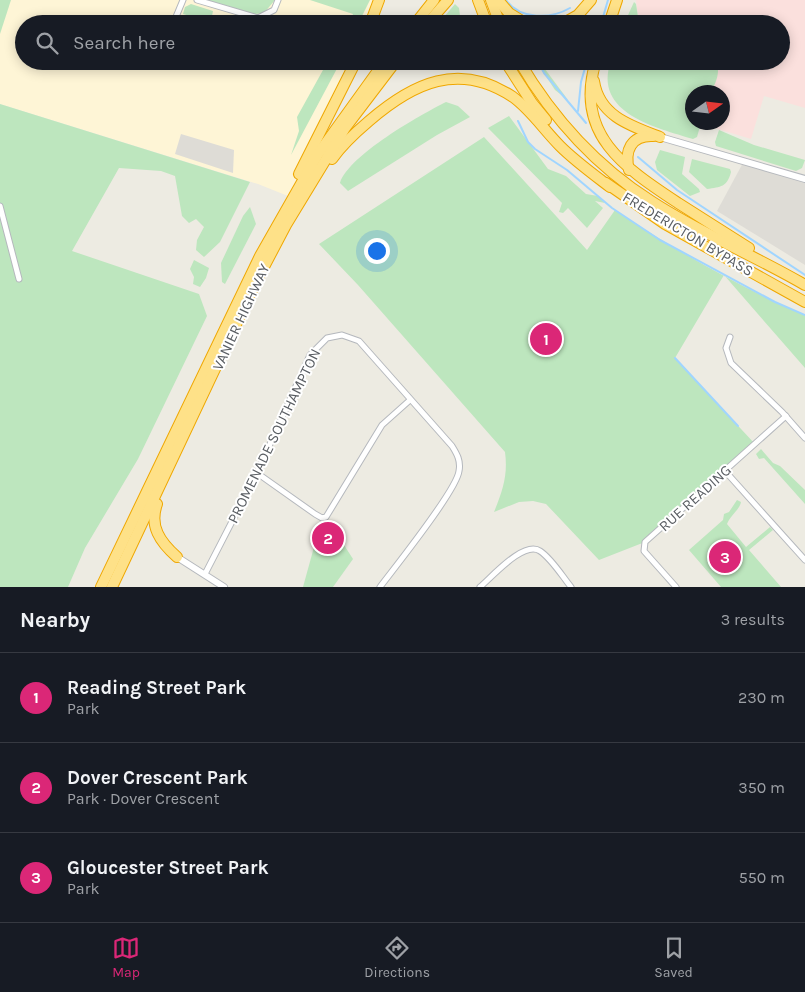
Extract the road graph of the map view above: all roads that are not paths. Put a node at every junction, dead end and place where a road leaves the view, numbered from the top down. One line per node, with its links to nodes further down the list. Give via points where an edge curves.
1 (183, 0): 12 (street)
2 (197, 0): 13 (street)
3 (278, 0): 14 (street, via 274,10)
4 (379, 0): 15 (highway)
5 (434, 0): 16 (highway)
6 (448, 0): 17 (highway)
7 (478, 0): 18 (highway)
8 (491, 0): 19 (highway)
9 (498, 0): 20 (highway)
10 (590, 0): 21 (highway)
11 (617, 0): 22 (highway)
12 (177, 15)
13 (248, 15)
14 (264, 15)
15 (373, 15)
16 (422, 15)
17 (436, 15)
18 (484, 15)
19 (497, 15)
20 (511, 15)
21 (578, 15)
22 (612, 15)
23 (352, 70): 36 (highway)
24 (379, 70): 36 (highway, VANIER HIGHWAY, via 318,154)
25 (389, 70): 35 (highway, VANIER HIGHWAY, via 345,128)
26 (511, 70): 33 (highway, FREDERICTON BYPASS, via 559,136)
27 (525, 70): 37 (highway, FREDERICTON BYPASS, via 554,113 627,184 673,214)
28 (594, 70): 31 (highway, via 591,98 597,126 611,151)
29 (595, 70): 30 (highway, via 598,93 614,117)
30 (660, 137): 31 (highway, via 641,137 630,145 627,152); 32 (street)
31 (629, 170): 37 (highway)
32 (805, 179)
33 (610, 187): 35 (highway, via 561,147 512,97 477,81 441,79 404,94 360,128 334,154); 40 (highway, FREDERICTON BYPASS, via 695,242)
34 (0, 206): 38 (street)
35 (286, 225): 45 (highway, VANIER HIGHWAY)
36 (260, 256): 51 (highway, VANIER HIGHWAY)
37 (792, 278): 39 (highway, FREDERICTON BYPASS)
38 (19, 279)
39 (805, 285)
40 (805, 302)
41 (730, 337): 43 (street, via 726,348 731,363)
42 (410, 400): 47 (street, via 382,425 322,518); 47 (street, PROMENADE SOUTHAMPTON, via 359,341 342,335 327,338 310,355); 54 (street, PROMENADE SOUTHAMPTON, via 458,454 459,473 445,498)
43 (786, 416): 44 (street); 46 (street, RUE READING)
44 (805, 438)
45 (172, 461): 48 (highway, via 153,514 162,541); 52 (highway, VANIER HIGHWAY)
46 (725, 471): 49 (street); 57 (street, RUE READING, via 645,542 647,555)
47 (256, 473): 50 (street, PROMENADE SOUTHAMPTON)
48 (177, 557): 50 (street)
49 (805, 560)
50 (205, 574): 53 (street)
51 (101, 587)
52 (112, 587)
53 (224, 587)
54 (380, 587)
55 (480, 587): 56 (street, via 519,552 531,549 540,550)
56 (571, 587)
57 (676, 587)

